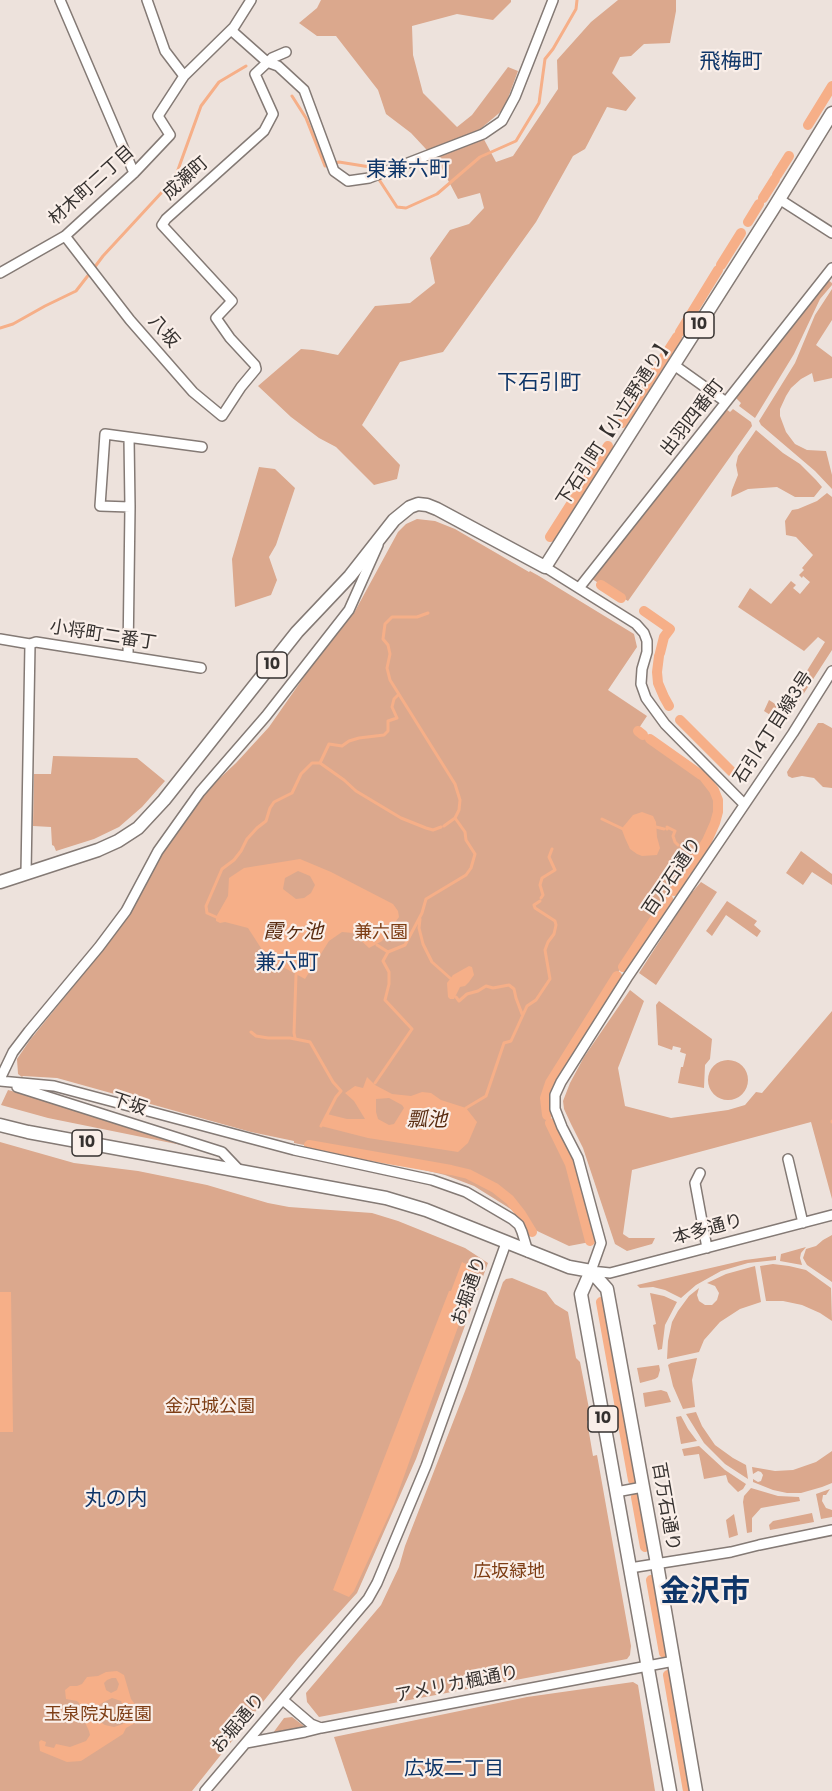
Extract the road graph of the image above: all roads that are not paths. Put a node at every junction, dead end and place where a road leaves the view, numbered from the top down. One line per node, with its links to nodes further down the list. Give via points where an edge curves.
1 (60, 0): 10 (street)
2 (147, 0): 8 (street, via 165,51)
3 (251, 0): 5 (street)
4 (553, 0): 7 (street, via 502,121 483,134 369,178 348,181 334,171 304,90 278,66)
5 (231, 30): 7 (street); 8 (street)
6 (286, 52): 7 (street)
7 (267, 62): 17 (street, 成瀬町, via 255,74 273,114 264,131 162,225 232,301 216,318 255,365)
8 (184, 76): 10 (street, 材木町二丁目, via 158,116 170,135)
9 (832, 113): 11 (main road, 下石引町【小立野通り】 / 10)
10 (134, 173): 13 (street, 材木町二丁目)
11 (779, 199): 12 (street); 16 (main road, 下石引町【小立野通り】 / 10)
12 (832, 233)
13 (64, 236): 15 (street, 材木町二丁目); 17 (street, 八坂, via 193,392 222,416)
14 (832, 268): 18 (street, 出羽四番町)
15 (0, 273)
16 (674, 365): 18 (street); 23 (main road, 下石引町【小立野通り】 / 10)
17 (241, 387)
18 (726, 402): 24 (street, 出羽四番町)
19 (129, 438): 20 (street); 21 (street); 21 (street, via 105,434 100,506)
20 (202, 447)
21 (130, 507): 27 (street)
22 (384, 532): 23 (main road, 10, via 401,512 418,504 427,505); 31 (main road, 10, via 138,828 118,842); 33 (street, via 350,610 200,792 158,851 126,910 13,1052)
23 (545, 567): 24 (street)
24 (579, 588): 30 (street, via 644,633 647,652 641,684 646,698 665,724)
25 (0, 639): 26 (street, 小将町二番丁)
26 (30, 644): 27 (street, 小将町二番丁); 31 (street)
27 (128, 656): 28 (street, 小将町二番丁)
28 (201, 668)
29 (832, 671): 30 (street, 石引4丁目線3号)
30 (744, 804): 43 (street, 百万石通り, via 627,978 555,1095 555,1108 578,1158 601,1243)
31 (26, 873): 32 (main road, 10)
32 (0, 882)
33 (0, 1080): 36 (street, 下坂, via 222,1152); 42 (street, via 54,1086 294,1150 432,1179 466,1192 512,1219 519,1225)
34 (0, 1125): 36 (main road, お堀通り / 10)
35 (788, 1159): 39 (street)
36 (240, 1171): 40 (main road, お堀通り / 10, via 386,1198)
37 (700, 1173): 41 (street, via 694,1183)
38 (832, 1215): 39 (street, 本多通り)
39 (803, 1222): 41 (street, 本多通り)
40 (506, 1243): 42 (main road, 10); 51 (street, お堀通り, via 426,1466 377,1583 363,1607)
41 (707, 1248): 43 (street, 本多通り, via 609,1273)
42 (528, 1252): 43 (main road, 10)
43 (591, 1271): 44 (main road, 百万石通り / 10, via 607,1289); 45 (main road, 百万石通り / 10, via 581,1294)
44 (644, 1487): 45 (street); 47 (main road, 百万石通り / 10)
45 (616, 1492): 48 (main road, 百万石通り / 10)
46 (832, 1530): 47 (street)
47 (657, 1564): 48 (street); 49 (main road, 百万石通り / 10)
48 (630, 1568): 50 (main road, 百万石通り / 10)
49 (674, 1661): 50 (street, アメリカ楓通り); 56 (main road, 百万石通り / 10)
50 (647, 1666): 52 (street, アメリカ楓通り); 55 (main road, 百万石通り / 10)
51 (283, 1700): 52 (street); 53 (street, お堀通り)
52 (321, 1728): 53 (street, アメリカ楓通り)
53 (246, 1743): 54 (street, お堀通り)
54 (205, 1791)
55 (670, 1791)
56 (696, 1791)

